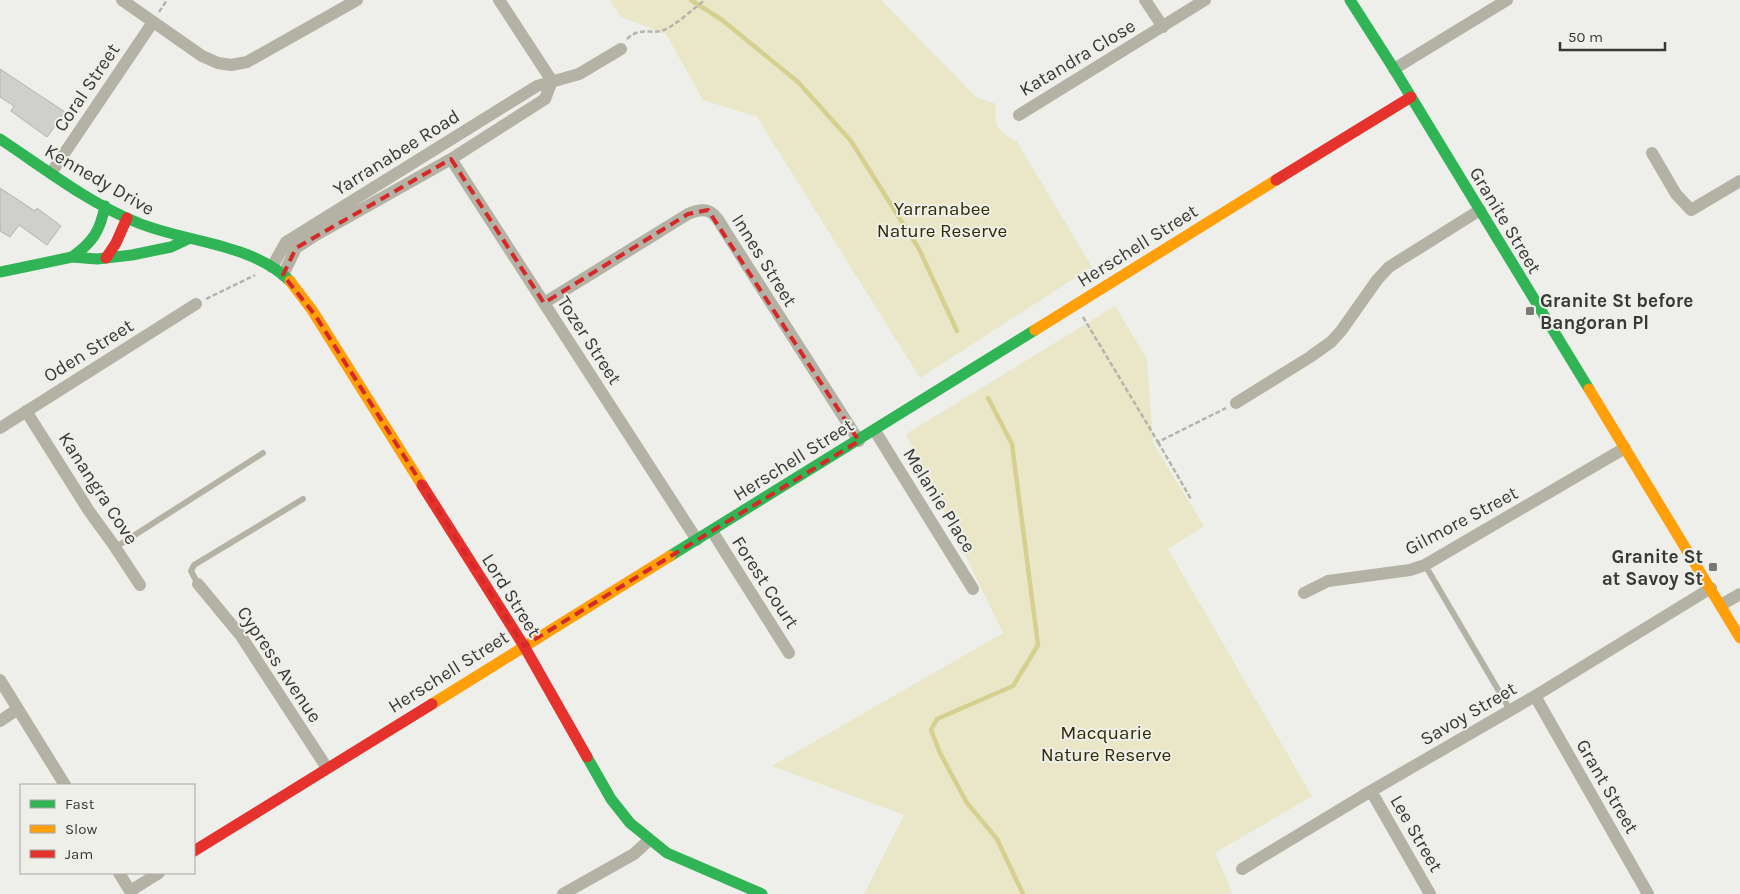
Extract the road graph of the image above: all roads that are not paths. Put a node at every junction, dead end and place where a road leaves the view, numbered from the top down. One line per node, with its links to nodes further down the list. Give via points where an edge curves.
1 (122, 0): 8 (street)
2 (357, 0): 8 (street, via 247,62 231,65 202,56)
3 (500, 0): 12 (street)
4 (1145, 0): 9 (street)
5 (1205, 0): 9 (street, Katandra Close)
6 (1350, 0): 11 (street, Granite Street)
7 (1507, 0): 11 (street)
8 (153, 22): 18 (street, Coral Street)
9 (1163, 26): 14 (street, Katandra Close)
10 (621, 49): 12 (street, Yarranabee Road, via 579,74)
11 (1394, 69): 13 (street, Granite Street)
12 (552, 82): 17 (street, Yarranabee Road, via 545,99); 26 (street, Yarranabee Road, via 537,86 286,242)
13 (1411, 97): 21 (street, Granite Street); 34 (street, Herschell Street)
14 (1018, 115)
15 (0, 139): 18 (street, Kennedy Drive)
16 (1652, 153): 19 (street, via 1676,194 1691,210)
17 (451, 159): 28 (street, Yarranabee Road, via 296,248); 29 (street, Tozer Street)
18 (51, 173): 20 (street, Kennedy Drive)
19 (1740, 181)
20 (106, 206): 22 (street, Kennedy Drive); 24 (street, via 98,234)
21 (1480, 210): 31 (street, via 1389,267 1331,342); 36 (street, Granite Street)
22 (127, 218): 23 (street, Kennedy Drive); 25 (street)
23 (188, 239): 25 (street, via 171,247); 26 (street, Kennedy Drive, via 243,252)
24 (72, 257): 25 (street, via 85,260); 27 (street)
25 (106, 258)
26 (272, 267): 28 (street, Lord Street)
27 (0, 272)
28 (283, 275): 51 (street, Lord Street, via 315,315)
29 (544, 303): 35 (street, Innes Street, via 688,214 708,210 727,234); 40 (street, Tozer Street)
30 (196, 304): 32 (street, Oden Street)
31 (1236, 403)
32 (26, 411): 33 (street, Oden Street); 41 (street, Kanangra Cove)
33 (0, 428)
34 (875, 431): 35 (street, Herschell Street); 46 (street, Melanie Place)
35 (858, 441): 39 (street, Herschell Street)
36 (1625, 448): 42 (street, Gilmore Street); 45 (street, Granite Street)
37 (263, 452): 41 (lane)
38 (303, 499): 43 (lane, via 194,565 191,571)
39 (712, 531): 40 (street, Herschell Street); 52 (street, Forest Court)
40 (696, 540): 51 (street, Herschell Street)
41 (116, 548): 44 (street, Kanangra Cove)
42 (1425, 566): 47 (street, Gilmore Street, via 1328,581); 56 (lane)
43 (198, 584): 58 (street, Cypress Avenue, via 241,636)
44 (140, 585)
45 (1711, 588): 49 (street, Granite Street); 54 (street, Savoy Street)
46 (973, 589)
47 (1304, 593)
48 (1740, 594): 49 (street)
49 (1721, 605): 50 (street, Granite Street)
50 (1740, 638)
51 (524, 646): 58 (street, Herschell Street); 61 (street, Lord Street, via 611,800 630,824)
52 (789, 653)
53 (0, 680): 55 (street)
54 (1535, 696): 56 (street, Savoy Street); 70 (street, Grant Street)
55 (18, 709): 57 (street); 59 (street)
56 (1510, 710): 60 (street, Savoy Street)
57 (0, 721)
58 (327, 768): 62 (street, Herschell Street)
59 (64, 784)
60 (1371, 791): 63 (street, Savoy Street); 69 (street, Lee Street)
61 (649, 840): 67 (street, via 634,854); 68 (street, Lord Street, via 667,853)
62 (195, 850)
63 (1242, 869)
64 (120, 874): 66 (street)
65 (158, 874): 66 (street)
66 (131, 892)
67 (563, 894)
68 (762, 894)
69 (1430, 894)
70 (1648, 894)

